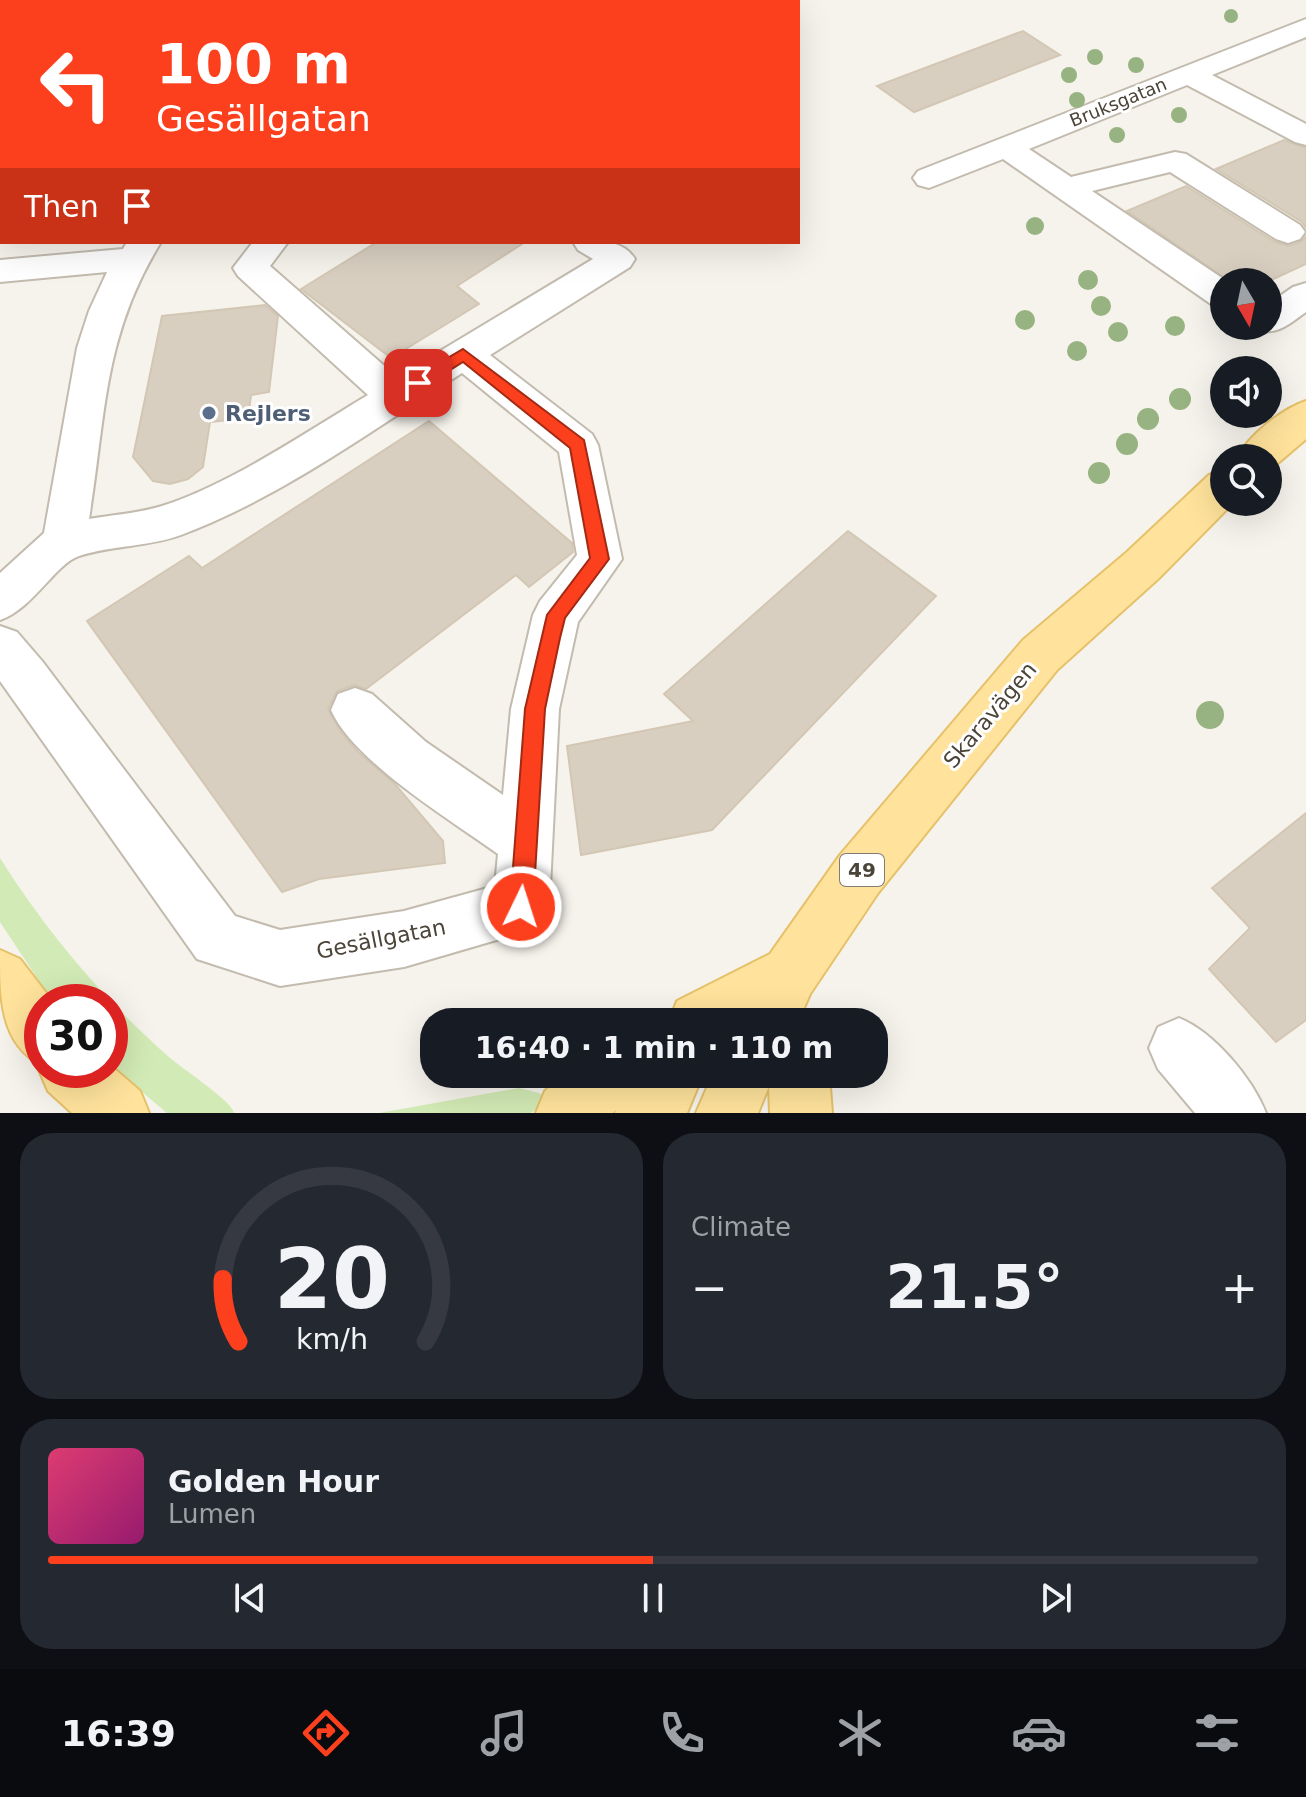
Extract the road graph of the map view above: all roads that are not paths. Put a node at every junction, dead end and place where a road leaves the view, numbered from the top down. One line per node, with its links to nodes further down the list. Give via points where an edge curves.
1 (1298, 38): 2 (street, Bruksgatan)
2 (1189, 74): 3 (street); 4 (street, Bruksgatan)
3 (1306, 136)
4 (1006, 147): 5 (street, Bruksgatan); 6 (street)
5 (929, 178)
6 (1066, 188): 7 (street, via 1175,161); 12 (street)
7 (1288, 232)
8 (269, 244): 16 (street, via 250,268)
9 (593, 244): 15 (street, via 618,259)
10 (137, 250): 11 (street); 20 (street, via 111,297 60,482)
11 (26, 260)
12 (1210, 286)
13 (1306, 295): 14 (street)
14 (1282, 311)
15 (463, 354): 16 (street); 24 (street, Gesällgatan, via 578,445 600,559 556,615 535,709)
16 (395, 397): 20 (street, via 298,457 168,522)
17 (1306, 416): 18 (main road)
18 (1273, 444)
19 (1210, 500): 26 (main road, Skaravägen / 49, via 1040,655 859,874)
20 (64, 541): 21 (street)
21 (0, 601)
22 (0, 646): 24 (street, Gesällgatan, via 217,939 280,958 404,939 521,907)
23 (355, 710): 24 (street, via 408,759)
24 (526, 842)
25 (0, 979): 27 (main road)
26 (784, 1006)
27 (24, 1012)
28 (1179, 1048): 39 (street)
29 (90, 1088): 34 (main road)
30 (595, 1088): 35 (main road)
31 (667, 1088): 36 (main road)
32 (738, 1088): 37 (main road)
33 (800, 1088): 38 (main road)
34 (118, 1113)
35 (567, 1113)
36 (646, 1113)
37 (727, 1113)
38 (801, 1113)
39 (1235, 1113)

